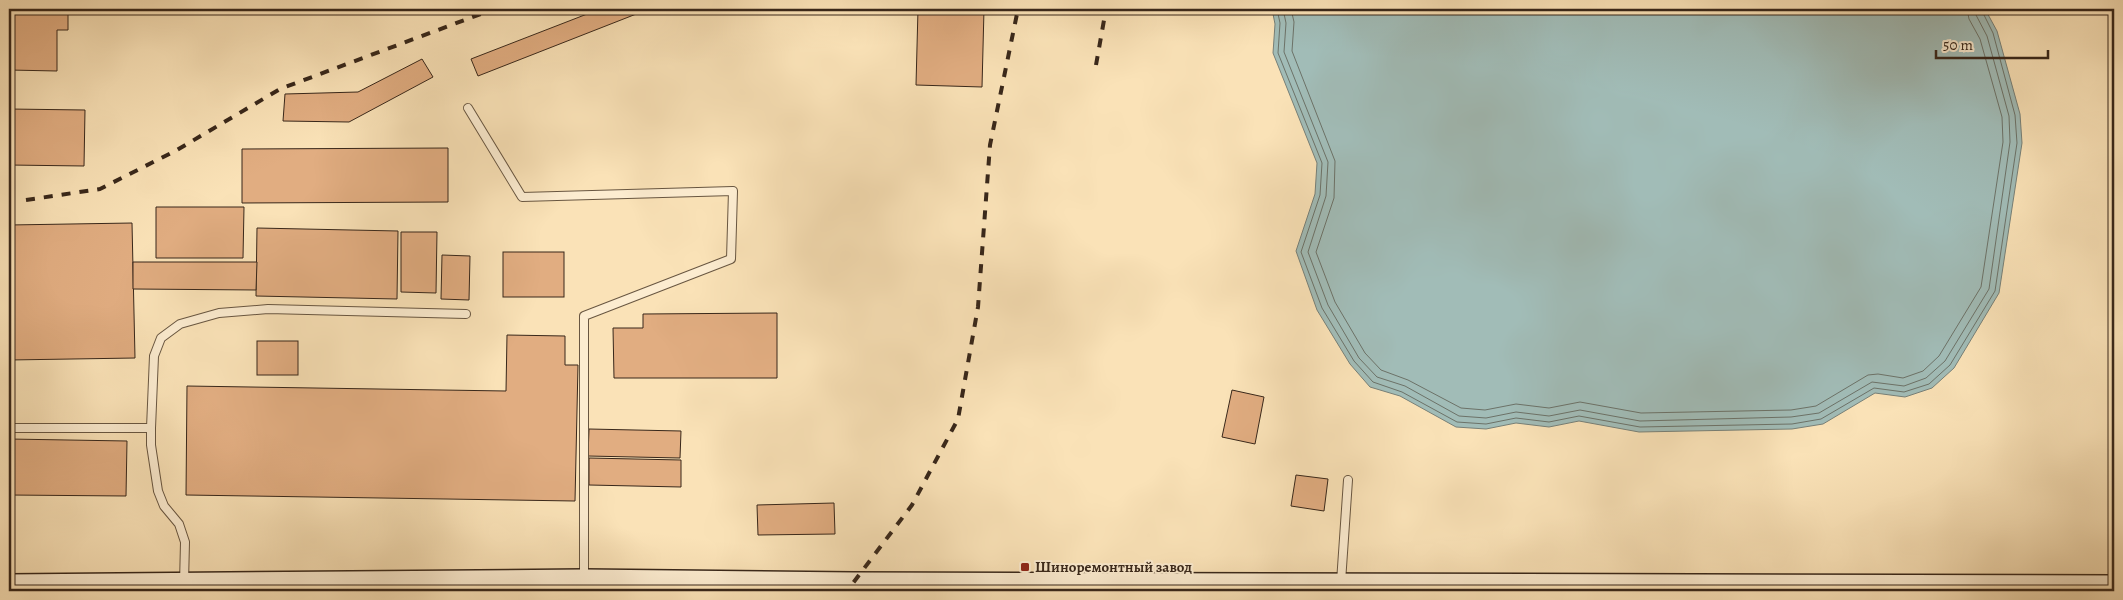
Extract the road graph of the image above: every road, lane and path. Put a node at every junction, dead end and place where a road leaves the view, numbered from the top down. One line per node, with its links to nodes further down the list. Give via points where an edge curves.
1 (468, 108): 6 (lane, via 522,197 733,191 731,259 584,316)
2 (466, 314): 4 (lane, via 268,309 219,313 180,324 161,338 154,356)
3 (9, 428): 4 (lane)
4 (151, 428): 9 (lane, via 158,491 164,506 180,524 185,542)
5 (1348, 480): 7 (lane)
6 (584, 580): 9 (main road); 11 (main road)
7 (1341, 584): 11 (main road); 12 (main road)
8 (9, 585): 9 (main road)
9 (184, 585)
10 (2114, 586): 12 (main road)
11 (1047, 587)
12 (1738, 589)

